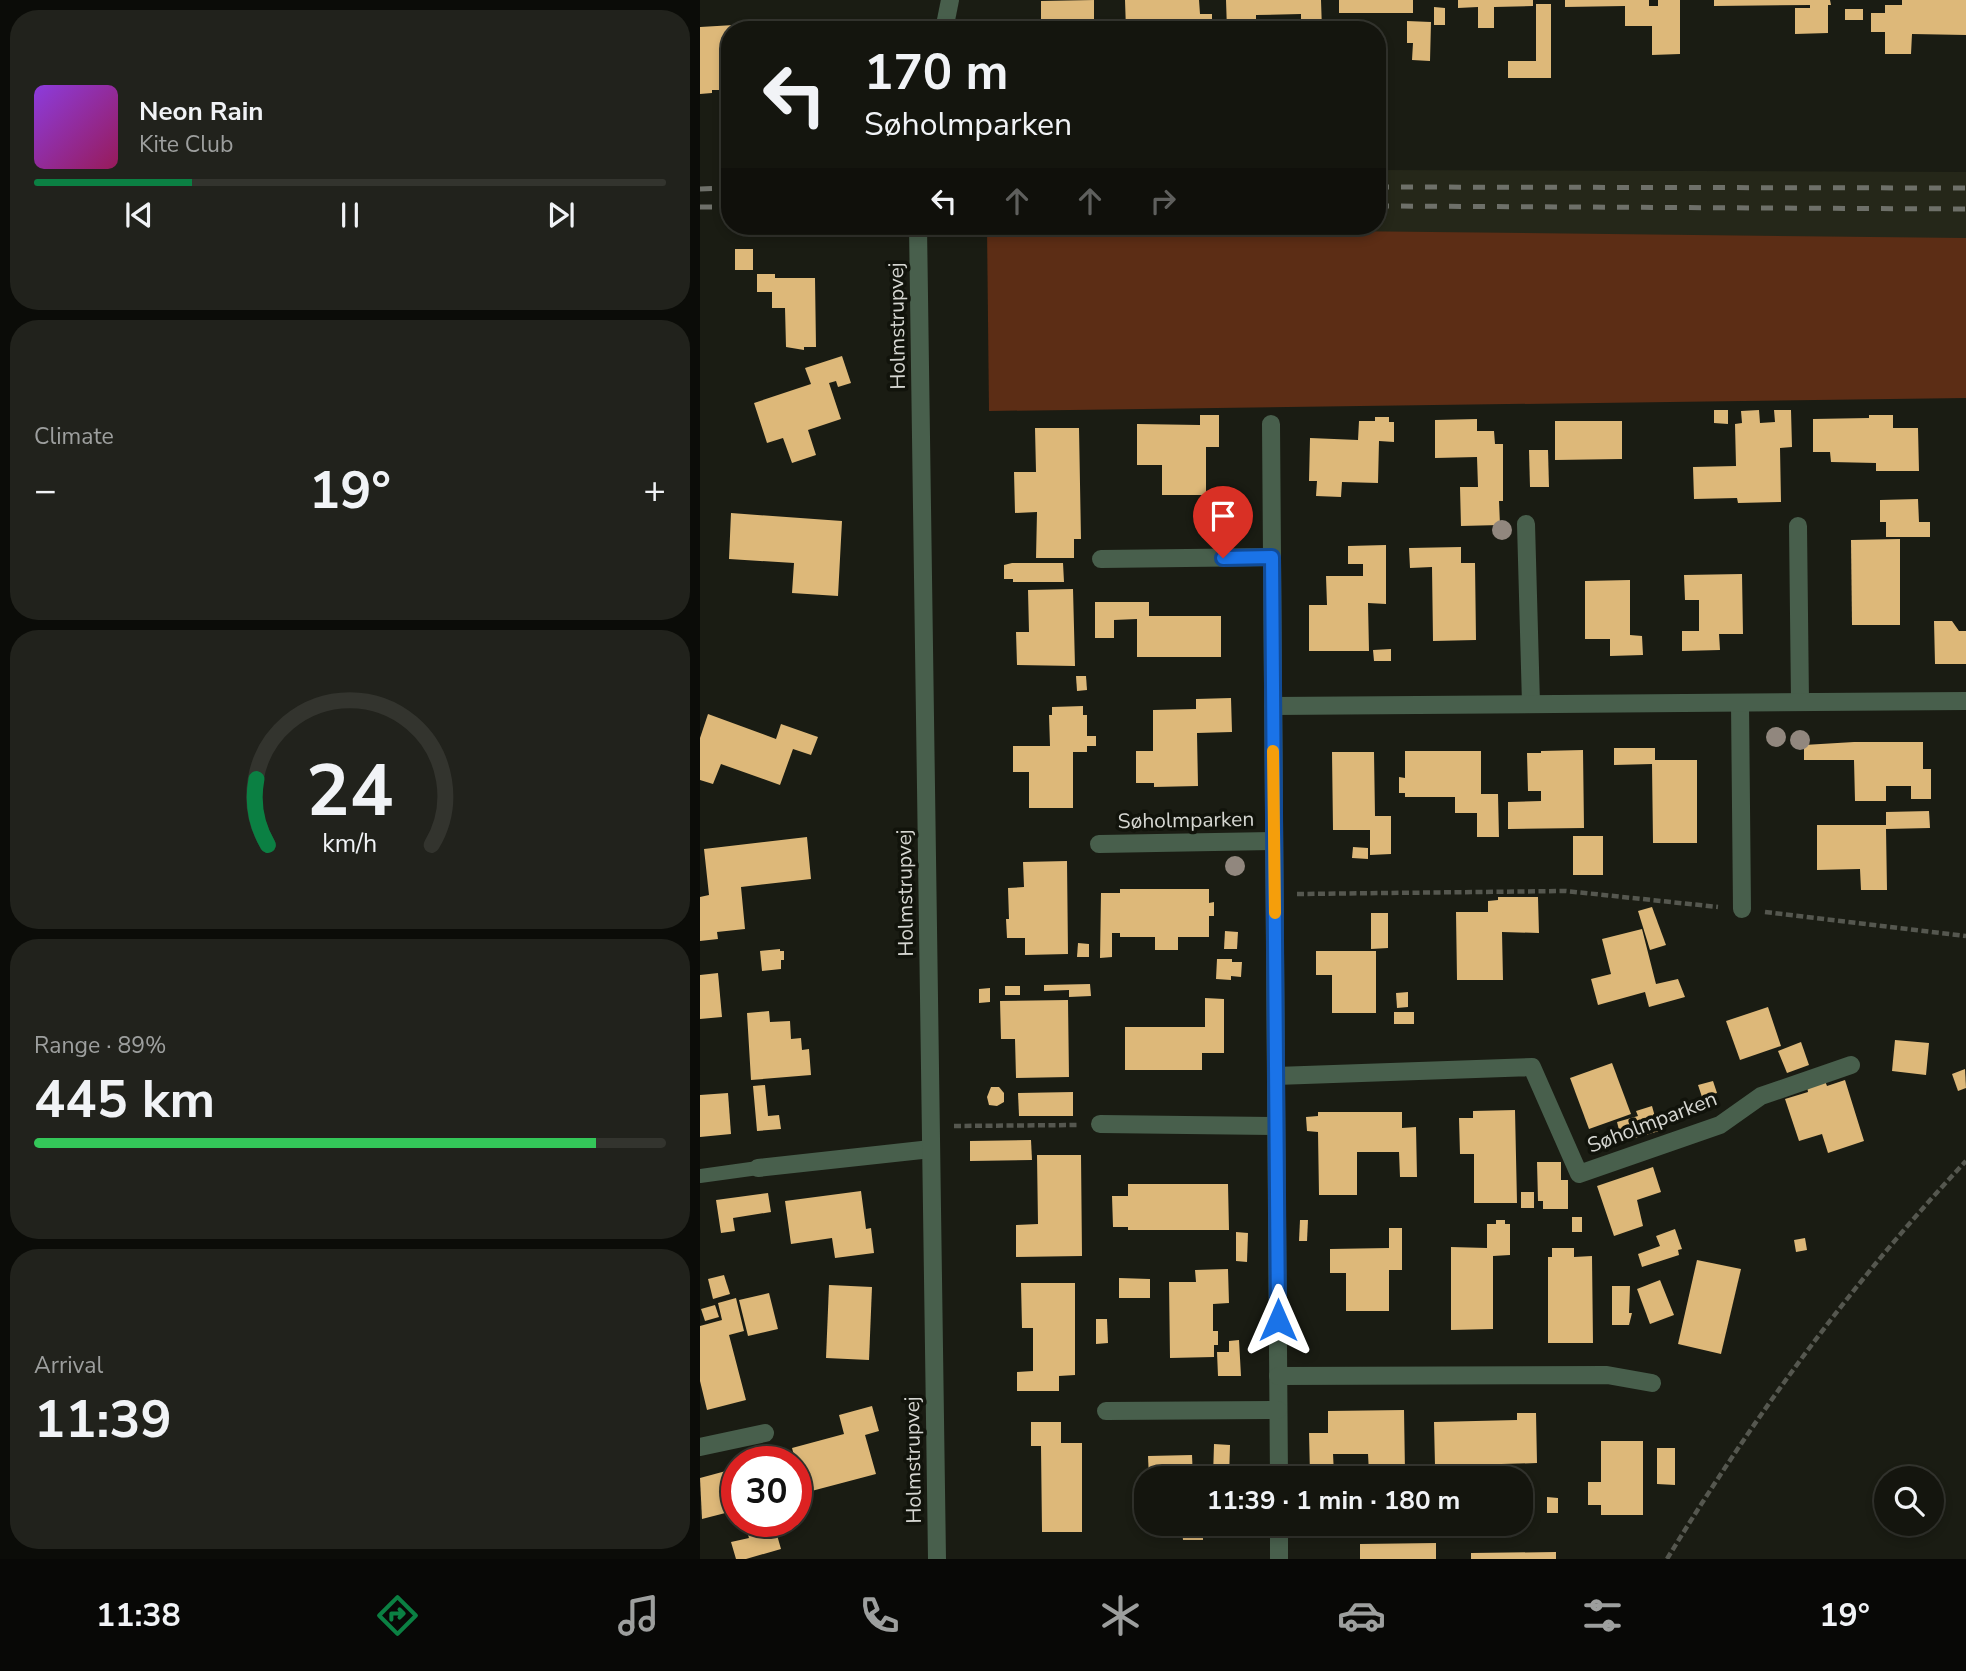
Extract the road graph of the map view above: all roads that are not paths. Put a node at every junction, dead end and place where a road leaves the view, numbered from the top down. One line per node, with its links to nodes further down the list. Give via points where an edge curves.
1 (950, 0): 2 (street)
2 (946, 21)
3 (918, 235): 21 (street, Holmstrupvej)
4 (1271, 424): 7 (street, Søholmparken)
5 (1527, 524): 12 (street)
6 (1798, 526): 10 (street)
7 (1272, 557): 8 (street); 13 (street, Søholmparken)
8 (1101, 559)
9 (1966, 701): 10 (street)
10 (1800, 702): 11 (street)
11 (1740, 703): 12 (street); 16 (street)
12 (1531, 704): 13 (street)
13 (1273, 706): 14 (street, Søholmparken)
14 (1274, 841): 15 (street, Søholmparken); 18 (street, Søholmparken)
15 (1098, 844)
16 (1742, 909)
17 (1851, 1065): 18 (street, Søholmparken, via 1760,1096 1720,1125 1579,1174 1532,1067)
18 (1276, 1076): 20 (street, Søholmparken)
19 (1100, 1124): 20 (street)
20 (1276, 1126): 24 (street, Søholmparken)
21 (931, 1149): 22 (street); 32 (street, Holmstrupvej)
22 (758, 1168): 23 (lane)
23 (700, 1176)
24 (1278, 1376): 25 (street, via 1607,1375); 26 (street, Søholmparken)
25 (1652, 1383)
26 (1278, 1410): 27 (street); 30 (street, Søholmparken)
27 (1106, 1411)
28 (765, 1433): 29 (street)
29 (700, 1447)
30 (1279, 1466)
31 (1279, 1536): 33 (street)
32 (937, 1559)
33 (1279, 1559)

